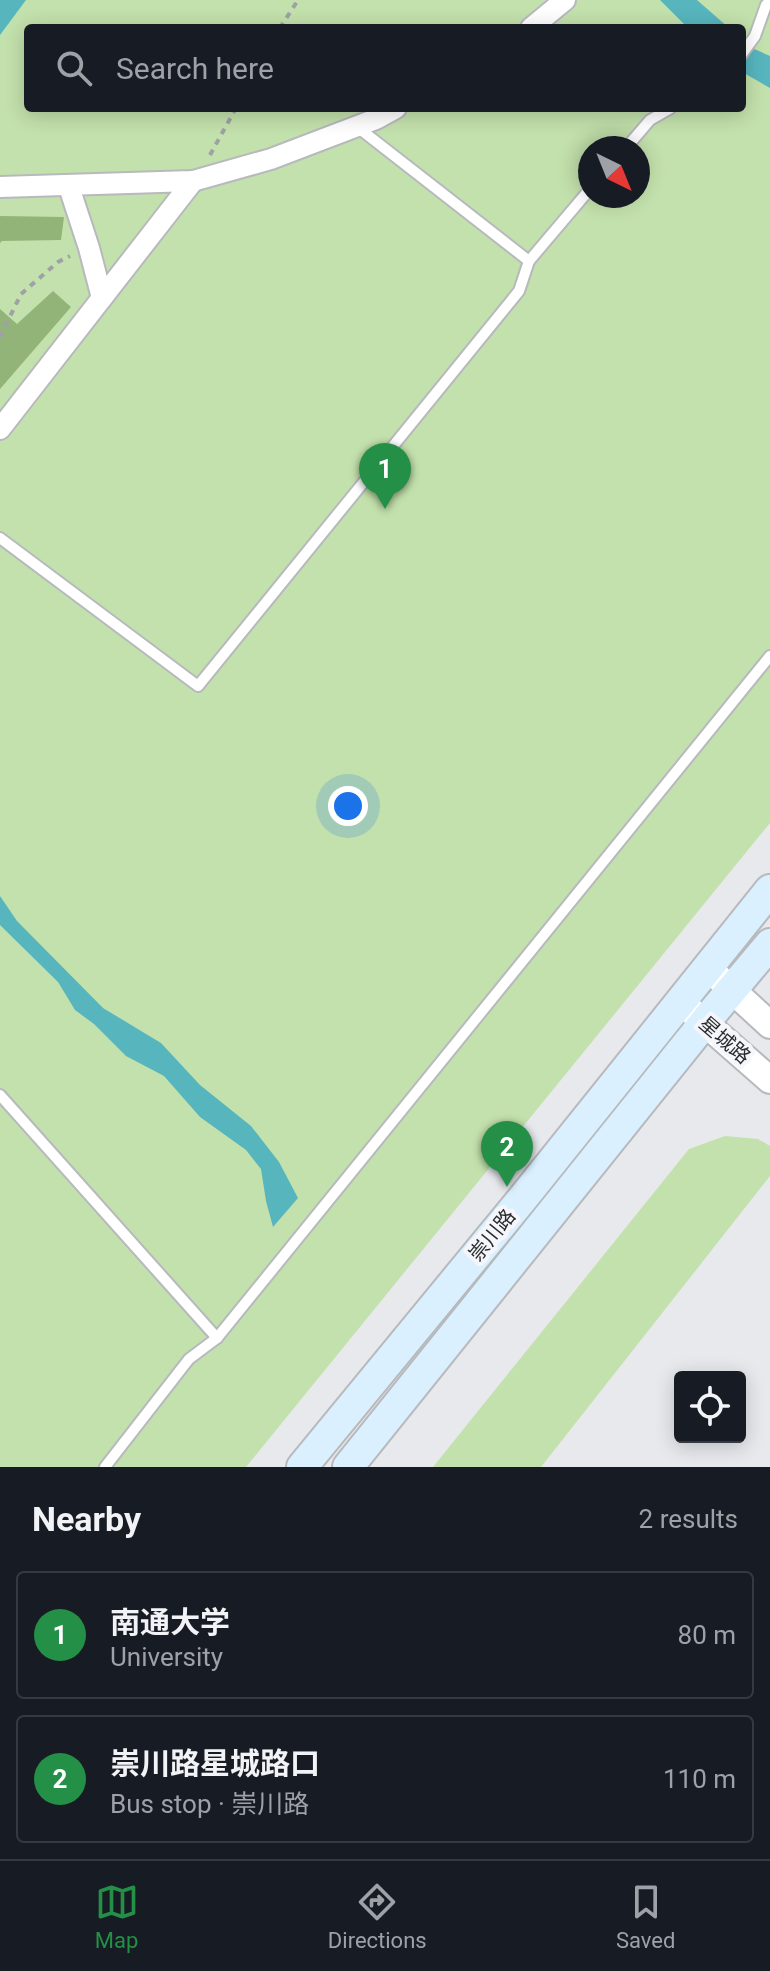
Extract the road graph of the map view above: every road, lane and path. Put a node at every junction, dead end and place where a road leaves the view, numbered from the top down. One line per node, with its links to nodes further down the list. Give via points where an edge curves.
1 (298, 0): 4 (path)
2 (565, 0): 5 (street)
3 (770, 1): 6 (lane)
4 (283, 24)
5 (536, 24)
6 (746, 48)
7 (234, 112): 12 (path)
8 (389, 112): 10 (street)
9 (664, 112): 11 (lane)
10 (356, 126): 12 (street, via 271,159); 17 (lane)
11 (636, 136)
12 (193, 181): 14 (street); 18 (street)
13 (0, 187): 14 (street)
14 (69, 187): 16 (street)
15 (578, 203): 17 (lane)
16 (89, 248): 18 (street); 19 (path, via 58,262 21,294)
17 (529, 261): 21 (lane, via 519,291 198,686)
18 (102, 298): 20 (street)
19 (0, 337)
20 (0, 429)
21 (0, 538)
22 (770, 656): 32 (lane)
23 (770, 890): 25 (main road, 崇川路)
24 (770, 944): 26 (main road, 崇川路)
25 (707, 967): 26 (street, 星城路); 27 (main road, 崇川路)
26 (732, 990): 28 (main road, 崇川路); 29 (street, 星城路)
27 (680, 1001): 28 (street, 星城路); 34 (main road, 崇川路)
28 (704, 1023): 30 (street, 星城路); 35 (main road, 崇川路)
29 (770, 1025)
30 (770, 1080)
31 (0, 1095): 32 (lane)
32 (217, 1338): 33 (lane, via 189,1359)
33 (105, 1467)
34 (302, 1467)
35 (348, 1467)

